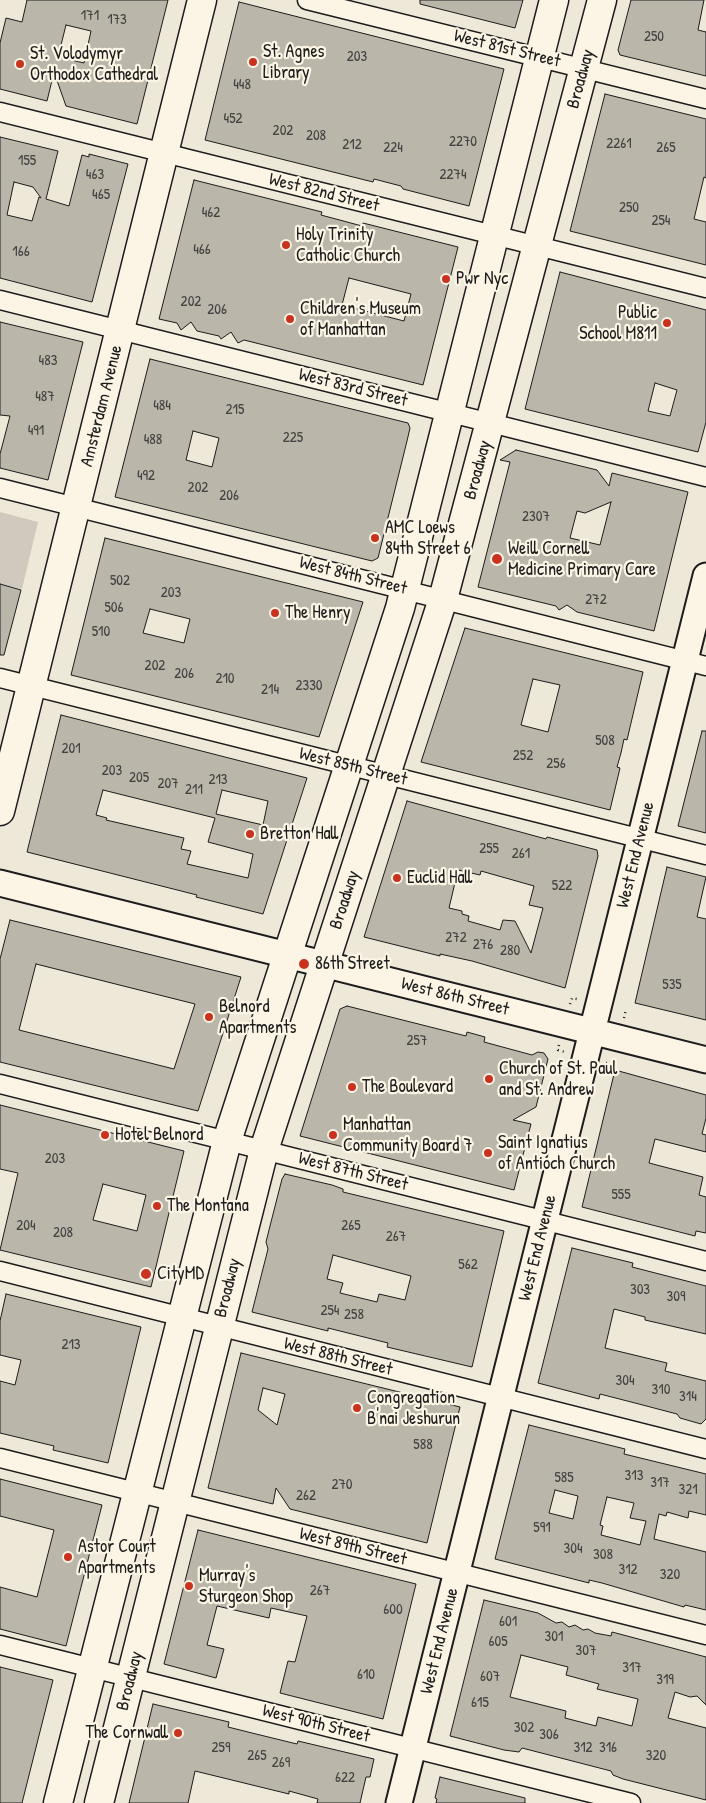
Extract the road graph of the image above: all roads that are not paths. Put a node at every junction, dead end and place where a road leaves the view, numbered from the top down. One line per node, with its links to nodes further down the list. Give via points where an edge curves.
1 (202, 0): 9 (main road, Amsterdam Avenue)
2 (307, 0): 5 (street, West 81st Street)
3 (554, 0): 5 (main road)
4 (602, 0): 6 (main road, Broadway)
5 (540, 58): 6 (street, West 81st Street); 10 (main road)
6 (584, 69): 7 (street, West 81st Street); 11 (main road, Broadway)
7 (706, 99)
8 (0, 112): 9 (street, West 82nd Street)
9 (164, 153): 10 (street, West 82nd Street); 14 (main road, Amsterdam Avenue)
10 (494, 236): 11 (street, West 82nd Street); 15 (main road)
11 (536, 246): 12 (street, West 82nd Street); 16 (main road, Broadway)
12 (706, 288)
13 (0, 300): 14 (street, West 83rd Street)
14 (120, 330): 15 (street, West 83rd Street); 19 (main road, Amsterdam Avenue)
15 (448, 412): 16 (street, West 83rd Street); 21 (main road)
16 (491, 423): 17 (street, West 83rd Street); 22 (main road, Broadway)
17 (706, 476)
18 (0, 488): 19 (street, West 84th Street)
19 (76, 507): 21 (street, West 84th Street); 25 (main road, Amsterdam Avenue)
20 (706, 576): 23 (street, West End Avenue)
21 (405, 589): 22 (street, West 84th Street); 26 (main road)
22 (443, 599): 23 (street, West 84th Street); 27 (main road, Broadway)
23 (695, 663): 29 (street, West End Avenue)
24 (0, 678): 25 (street, West 85th Street)
25 (31, 686): 26 (street, West 85th Street); 28 (main road, Amsterdam Avenue)
26 (349, 766): 27 (street, West 85th Street); 32 (main road)
27 (386, 775): 29 (street, West 85th Street); 33 (main road, Broadway)
28 (0, 811)
29 (641, 838): 30 (street, West 85th Street); 34 (street, West End Avenue)
30 (706, 855)
31 (0, 883): 32 (street, West 86th Street)
32 (287, 955): 33 (street, West 86th Street); 37 (main road)
33 (324, 964): 34 (street, West 86th Street); 38 (main road, Broadway)
34 (592, 1032): 35 (street, West 86th Street); 39 (street, West End Avenue)
35 (706, 1060)
36 (0, 1084): 37 (street, West 87th Street)
37 (227, 1141): 38 (street, West 87th Street); 42 (main road)
38 (264, 1150): 39 (street, West 87th Street); 43 (main road, Broadway)
39 (545, 1220): 40 (street, West 87th Street); 44 (street, West End Avenue)
40 (706, 1261)
41 (0, 1271): 42 (street, West 88th Street)
42 (182, 1317): 43 (street, West 88th Street); 47 (main road)
43 (218, 1327): 44 (street, West 88th Street); 48 (main road, Broadway)
44 (501, 1398): 45 (street, West 88th Street); 49 (street, West End Avenue)
45 (706, 1449)
46 (0, 1458): 47 (street, West 89th Street)
47 (137, 1492): 48 (street, West 89th Street); 52 (main road)
48 (174, 1502): 49 (street, West 89th Street); 53 (main road, Broadway)
49 (456, 1574): 50 (street, West 89th Street); 54 (street, West End Avenue)
50 (706, 1635)
51 (0, 1645): 52 (street, West 90th Street)
52 (92, 1668): 53 (street, West 90th Street); 55 (main road)
53 (130, 1677): 54 (street, West 90th Street); 56 (main road, Broadway)
54 (413, 1748): 57 (street, West End Avenue); 58 (street, West 90th Street)
55 (58, 1803)
56 (98, 1803)
57 (399, 1803)
58 (631, 1803)

